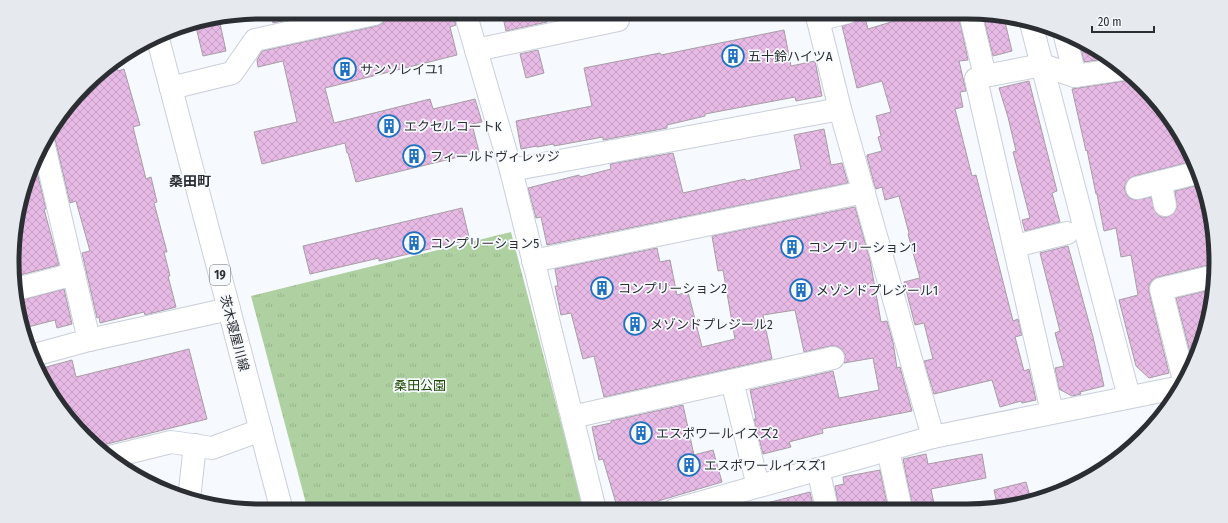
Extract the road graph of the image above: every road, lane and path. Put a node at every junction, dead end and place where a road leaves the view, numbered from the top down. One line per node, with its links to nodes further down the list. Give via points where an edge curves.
1 (351, 19): 14 (street, via 255,40 232,73)
2 (467, 19): 9 (street)
3 (818, 19): 15 (street)
4 (972, 19): 12 (street)
5 (618, 20): 9 (street)
6 (1032, 28): 10 (street)
7 (1066, 40): 13 (street)
8 (159, 42): 14 (street, 茨木寝屋川線 / 19)
9 (476, 50): 17 (street)
10 (1042, 65): 12 (street); 13 (street); 36 (street)
11 (1114, 69): 13 (street)
12 (986, 76): 24 (street, via 976,79)
13 (1075, 76)
14 (171, 88): 29 (street, 茨木寝屋川線 / 19)
15 (840, 109): 17 (street); 21 (street)
16 (45, 152): 26 (street)
17 (511, 170): 25 (street)
18 (1193, 175): 19 (street)
19 (1160, 182): 20 (street); 22 (street)
20 (1137, 188)
21 (864, 192): 25 (street); 40 (street)
22 (1165, 206)
23 (1068, 233): 24 (street)
24 (1015, 246): 37 (street)
25 (533, 261): 38 (street)
26 (74, 274): 28 (street); 30 (street)
27 (1208, 278): 33 (street, via 1160,289)
28 (21, 287)
29 (229, 309): 30 (street); 39 (street, 茨木寝屋川線 / 19)
30 (89, 340): 31 (street)
31 (37, 354)
32 (833, 358): 34 (street)
33 (1182, 373)
34 (732, 381): 38 (street); 45 (street)
35 (1174, 388): 36 (street)
36 (1129, 397): 37 (street)
37 (1052, 412): 40 (street)
38 (572, 417): 48 (street)
39 (261, 430): 41 (street, via 212,448); 47 (street, 茨木寝屋川線 / 19)
40 (933, 437): 42 (street)
41 (194, 445): 43 (street, via 172,442); 46 (street)
42 (888, 450): 44 (street); 51 (street)
43 (116, 456)
44 (818, 469): 45 (street); 50 (street)
45 (758, 486): 49 (street)
46 (190, 493)
47 (280, 504)
48 (594, 504)
49 (695, 504)
50 (826, 504)
51 (900, 504)

